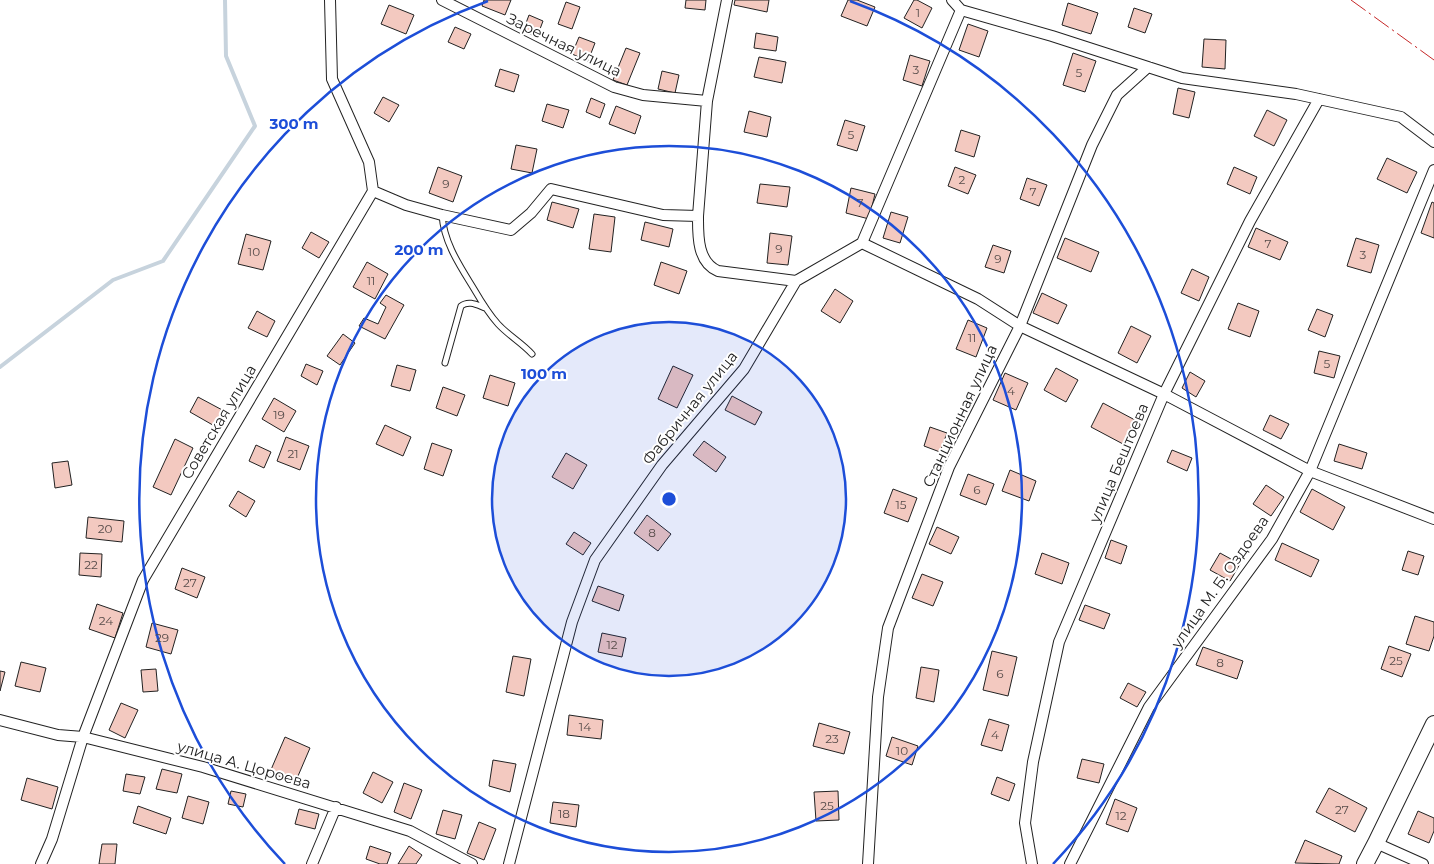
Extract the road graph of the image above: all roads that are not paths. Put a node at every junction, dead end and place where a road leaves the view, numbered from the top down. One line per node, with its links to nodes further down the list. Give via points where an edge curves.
1 (330, 0): 11 (street, via 332,79 368,162)
2 (442, 0): 8 (street, Заречная улица, via 614,88 643,95)
3 (726, 0): 8 (street)
4 (952, 0): 5 (street)
5 (961, 10): 6 (street); 14 (street)
6 (1148, 67): 7 (street, via 1182,78); 17 (street, Станционная улица, via 1117,95 1092,145)
7 (1319, 99): 9 (street, via 1401,117); 20 (street, улица Бештоева, via 1250,221)
8 (708, 101): 13 (street)
9 (1434, 142)
10 (1434, 170): 21 (street, улица М. Б. Оздоева)
11 (373, 191): 12 (street); 25 (street, Советская улица, via 143,580)
12 (442, 215): 13 (street, via 511,230 551,189 667,216); 16 (lane, via 448,243)
13 (698, 216): 15 (street, via 701,249 712,268)
14 (862, 243): 15 (street, Фабричная улица); 17 (street, via 978,299)
15 (796, 281): 31 (street, Фабричная улица, via 744,369 662,465 595,560 572,622)
16 (485, 308): 18 (lane, via 511,337); 19 (lane, via 469,303 462,306)
17 (1020, 326): 20 (street); 32 (street, Станционная улица, via 949,467 888,628 878,697)
18 (532, 354)
19 (445, 363)
20 (1164, 394): 21 (street); 33 (street, улица Бештоева, via 1059,642 1033,762 1025,824)
21 (1310, 471): 22 (street); 34 (street, улица М. Б. Оздоева, via 1272,539 1149,707)
22 (1434, 520)
23 (0, 720): 25 (street, улица А. Цороева, via 58,736)
24 (1434, 724): 27 (main road)
25 (83, 737): 26 (street, улица А. Цороева, via 203,767); 28 (street, Советская улица, via 52,839)
26 (336, 807): 29 (street); 30 (street, улица А. Цороева, via 410,831)
27 (1376, 843): 35 (main road); 36 (street)
28 (41, 864)
29 (312, 864)
30 (472, 864)
31 (509, 864)
32 (868, 864)
33 (1032, 864)
34 (1070, 864)
35 (1365, 864)
36 (1423, 864)

